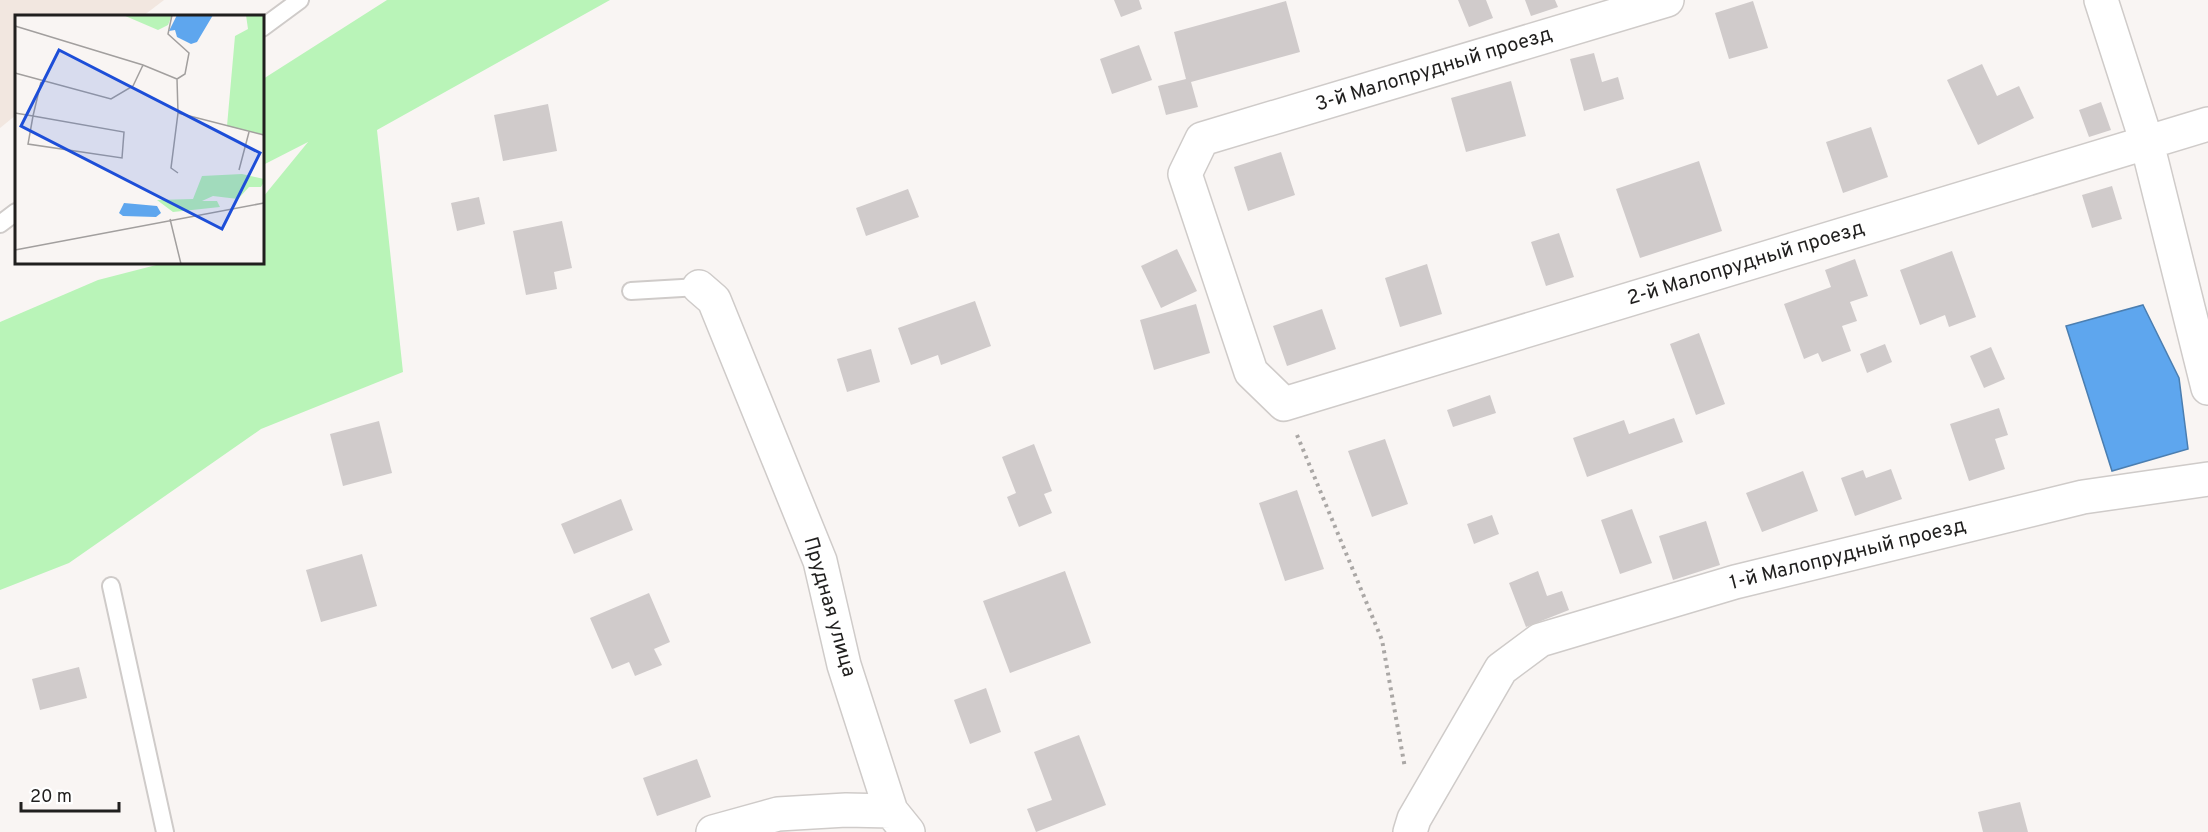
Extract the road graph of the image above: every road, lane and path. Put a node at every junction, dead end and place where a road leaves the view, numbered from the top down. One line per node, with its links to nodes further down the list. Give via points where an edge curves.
1 (300, 0): 4 (lane)
2 (1667, 0): 12 (street, 3-й Малопрудный проезд, via 1202,139 1185,174 1251,372)
3 (2101, 0): 6 (street)
4 (264, 27)
5 (2208, 124): 6 (street, 2-й Малопрудный проезд)
6 (2147, 142): 11 (street); 12 (street, 2-й Малопрудный проезд)
7 (15, 213): 8 (lane)
8 (0, 224)
9 (699, 287): 10 (lane); 15 (street, Прудная улица, via 714,300 819,561 844,665)
10 (632, 291)
11 (2208, 388)
12 (1284, 404): 16 (path, via 1382,640)
13 (2208, 479): 16 (street, 1-й Малопрудный проезд, via 2083,497 1735,582 1540,640 1501,669)
14 (111, 586): 17 (lane)
15 (899, 822): 18 (street, via 846,810 778,814)
16 (1412, 826)
17 (165, 832)
18 (713, 832)

